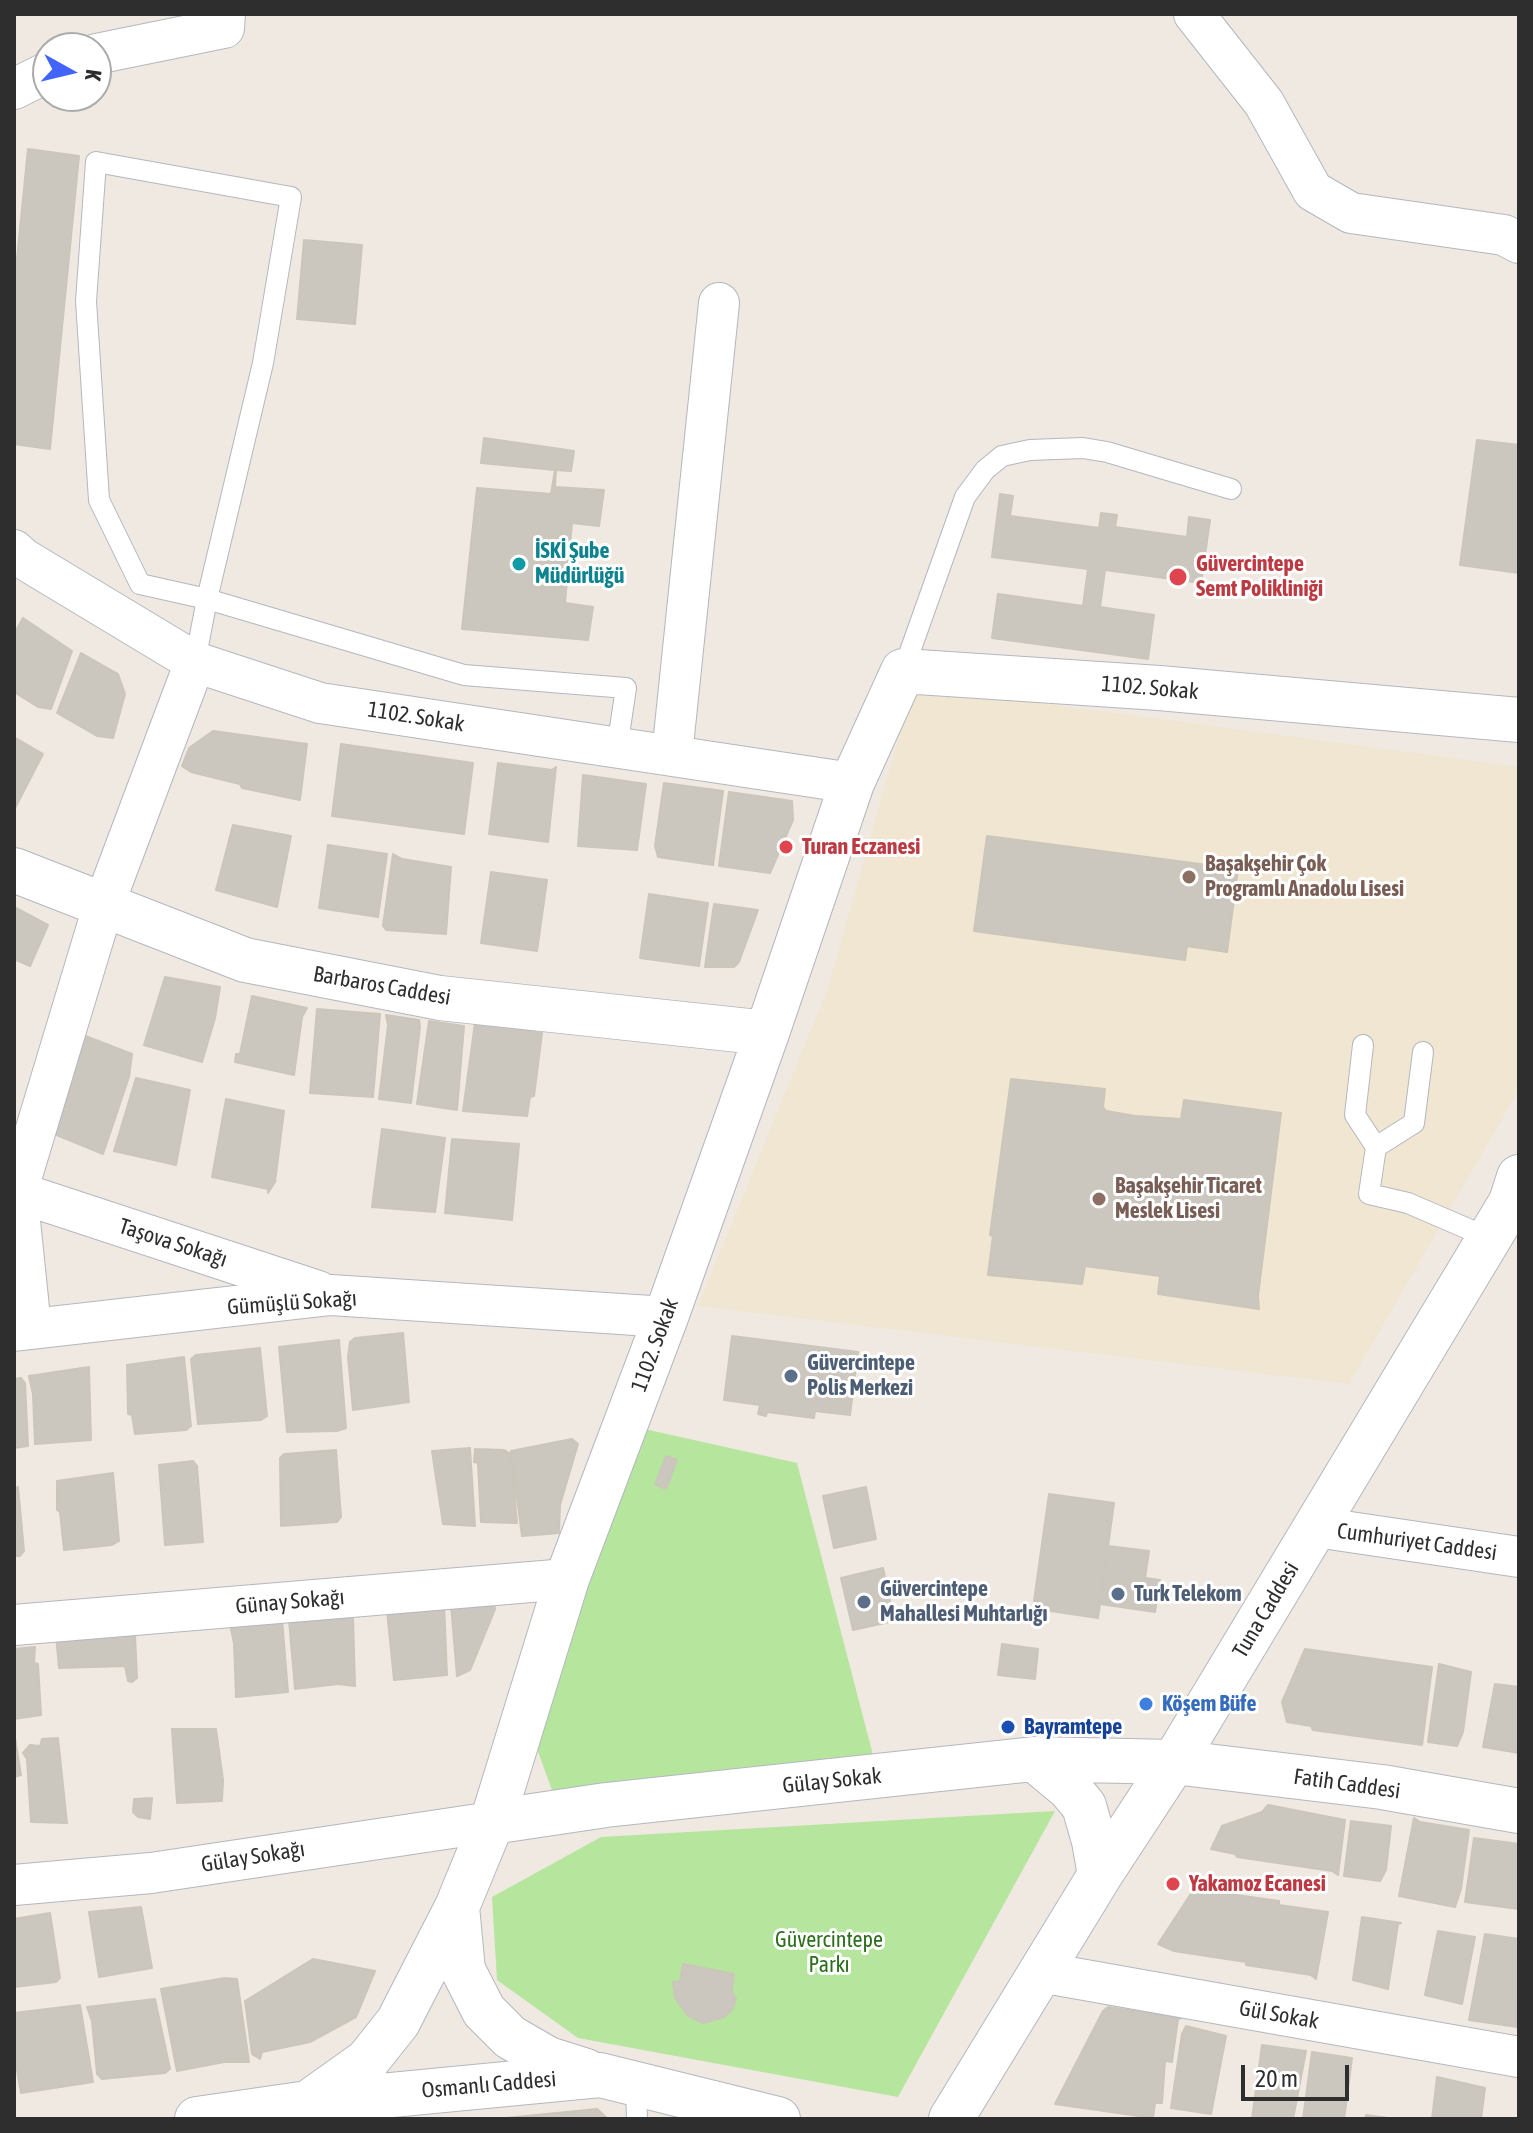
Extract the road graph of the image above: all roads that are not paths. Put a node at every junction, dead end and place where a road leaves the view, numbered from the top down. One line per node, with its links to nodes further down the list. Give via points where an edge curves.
1 (1194, 14): 6 (street, via 1264,103 1313,191 1351,213 1504,235)
2 (224, 21): 3 (street)
3 (112, 50)
4 (32, 80): 5 (street)
5 (14, 89)
6 (1519, 243)
7 (719, 303): 15 (street)
8 (1231, 489): 12 (lane, via 1083,448 1002,456 965,497)
9 (14, 550): 11 (street, 1102. Sokak)
10 (207, 599): 10 (lane, via 140,584 99,500 86,301 96,162 291,197 263,363); 11 (lane); 14 (lane, via 464,675 626,688)
11 (195, 662): 14 (street, 1102. Sokak, via 320,703); 18 (street)
12 (903, 671): 13 (street, 1102. Sokak); 16 (street, 1102. Sokak)
13 (1519, 720)
14 (617, 748): 15 (street, 1102. Sokak)
15 (672, 755): 16 (street, 1102. Sokak)
16 (852, 783): 19 (street, 1102. Sokak)
17 (14, 870): 18 (street, Barbaros Caddesi)
18 (103, 907): 19 (street, Barbaros Caddesi, via 245,960 440,998); 23 (street)
19 (767, 1033): 26 (street, 1102. Sokak)
20 (1363, 1045): 22 (lane, via 1355,1115)
21 (1423, 1052): 22 (lane, via 1414,1123)
22 (1376, 1147): 24 (lane, via 1369,1194 1408,1203)
23 (15, 1191): 25 (street, Taşova Sokağı); 27 (street)
24 (1509, 1205): 28 (street, Tuna Caddesi)
25 (331, 1295): 26 (street, Gümüşlü Sokağı); 27 (street, Gümüşlü Sokağı)
26 (666, 1317): 30 (street, 1102. Sokak)
27 (23, 1329)
28 (1316, 1527): 29 (street, Cumhuriyet Caddesi); 33 (street, Tuna Caddesi)
29 (1519, 1557)
30 (567, 1579): 31 (street, Günay Sokağı); 35 (street, 1102. Sokak)
31 (14, 1625)
32 (1034, 1759): 33 (street, Gülay Sokak); 35 (street, Gülay Sokak); 36 (street, via 1084,1806)
33 (1174, 1762): 34 (street, Fatih Caddesi, via 1382,1787); 36 (street, Tuna Caddesi)
34 (1519, 1811)
35 (492, 1822): 37 (street, Gülay Sokağı, via 151,1873); 38 (street, 1102. Sokak)
36 (1100, 1875): 39 (street, Tuna Caddesi)
37 (14, 1885)
38 (457, 1907): 41 (street, via 463,1970 484,2011 510,2037); 42 (street, 1102. Sokak, via 398,2022 367,2061)
39 (1040, 1972): 40 (street, Gül Sokak); 43 (street, Tuna Caddesi)
40 (1519, 2057)
41 (624, 2093): 42 (street, Osmanlı Caddesi); 45 (street, Osmanlı Caddesi)
42 (308, 2103): 44 (street, Osmanlı Caddesi)
43 (949, 2117)
44 (197, 2119)
45 (778, 2119)

